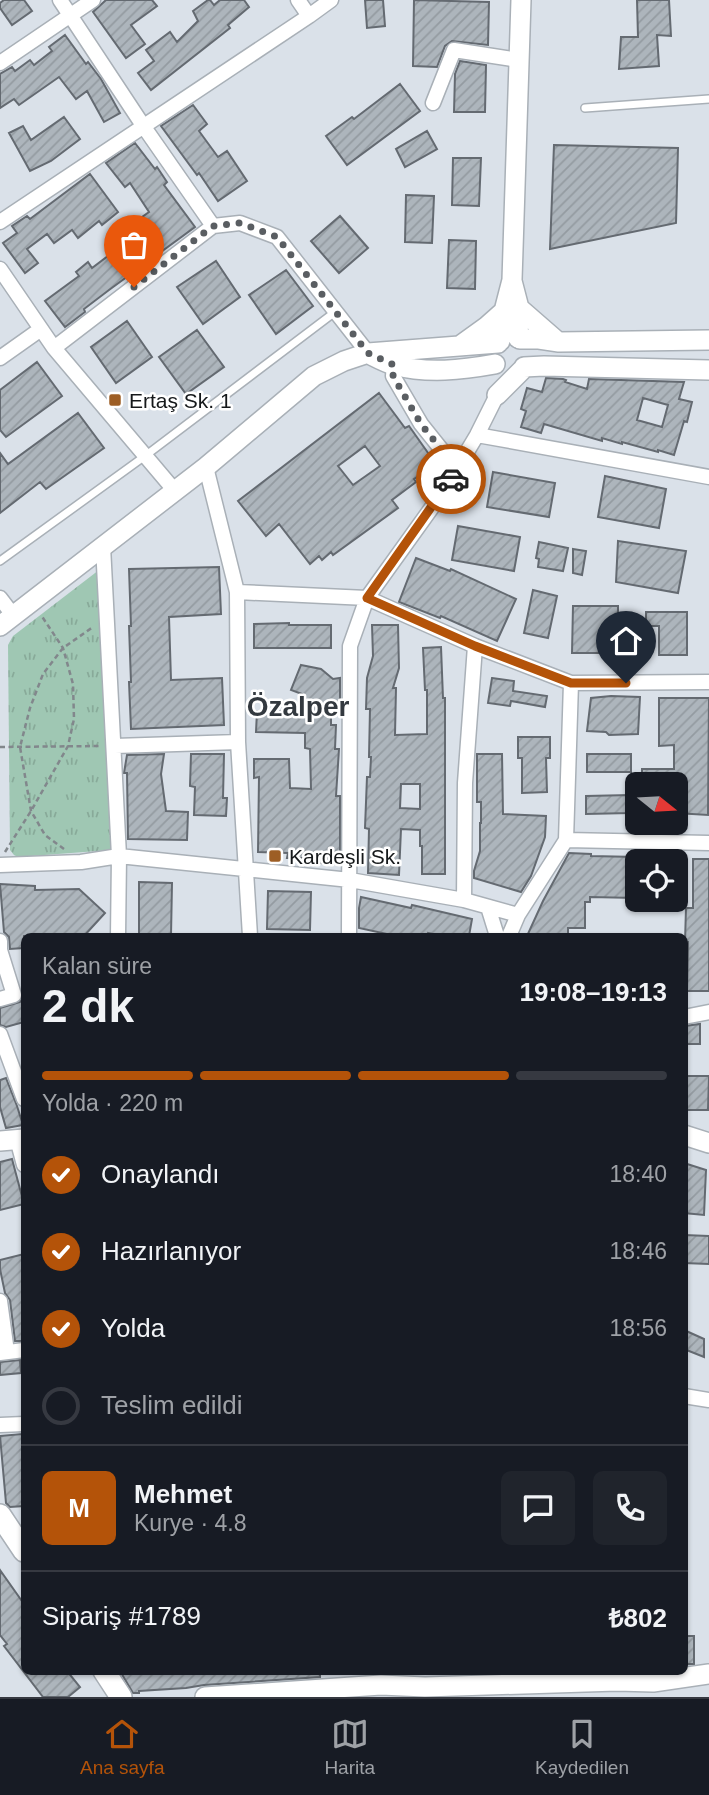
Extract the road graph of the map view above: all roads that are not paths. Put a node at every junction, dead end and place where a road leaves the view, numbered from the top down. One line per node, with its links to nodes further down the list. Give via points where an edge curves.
1 (60, 0): 6 (street)
2 (93, 0): 6 (street)
3 (298, 0): 7 (street)
4 (331, 0): 7 (street)
5 (521, 0): 8 (street)
6 (70, 16): 9 (street); 13 (street)
7 (309, 16): 13 (street)
8 (519, 60): 11 (street, via 454,50); 17 (street)
9 (0, 63)
10 (709, 99): 12 (lane)
11 (433, 103)
12 (584, 108)
13 (144, 127): 14 (street); 15 (street)
14 (0, 222)
15 (213, 226): 18 (street, via 240,223 277,237); 24 (street)
16 (0, 269): 19 (street)
17 (512, 309): 20 (street); 22 (street); 23 (street)
18 (336, 312): 25 (street); 33 (lane)
19 (41, 329): 24 (street); 26 (street)
20 (509, 340): 22 (street); 23 (street); 28 (street, via 493,354); 29 (street, via 528,348)
21 (709, 340): 22 (street)
22 (559, 342)
23 (461, 345): 25 (street)
24 (54, 348): 33 (street)
25 (368, 353): 27 (street); 34 (street, via 314,376)
26 (0, 358)
27 (394, 365): 28 (street, via 425,371); 35 (street, via 393,376 421,424)
28 (496, 365): 29 (street, via 510,373); 31 (street)
29 (523, 368): 30 (street); 31 (street)
30 (709, 370)
31 (497, 395): 32 (street)
32 (477, 435): 35 (street); 36 (street)
33 (145, 456): 37 (street); 39 (lane)
34 (206, 467): 37 (street); 40 (street)
35 (457, 469): 42 (street)
36 (709, 477)
37 (175, 491): 38 (street)
38 (103, 546): 43 (street); 48 (street)
39 (0, 561)
40 (237, 592): 42 (street); 47 (street)
41 (0, 598): 43 (street)
42 (367, 598): 44 (street); 54 (street, via 350,646)
43 (7, 620)
44 (475, 646): 46 (street); 55 (street, via 465,783)
45 (709, 681): 46 (street)
46 (571, 683): 49 (street)
47 (238, 742): 48 (street); 53 (street)
48 (115, 746): 51 (street)
49 (566, 840): 50 (street); 57 (street)
50 (709, 842)
51 (119, 856): 52 (street); 53 (street); 58 (street)
52 (0, 865)
53 (246, 869): 54 (street); 59 (street)
54 (350, 880): 55 (street); 60 (street)
55 (464, 900): 56 (street)
56 (488, 907): 57 (street); 61 (street)
57 (518, 915): 62 (street)
58 (118, 933)
59 (250, 933)
60 (349, 933)
61 (496, 933)
62 (510, 933)
63 (0, 941): 64 (street, via 14,995)
64 (0, 999)
65 (709, 1012): 66 (street)
66 (688, 1016)
67 (0, 1034): 68 (street)
68 (21, 1091)
69 (688, 1136): 71 (street)
70 (14, 1140): 72 (street)
71 (709, 1143)
72 (21, 1158)
73 (0, 1301): 74 (street)
74 (4, 1353)
75 (688, 1397): 76 (street)
76 (709, 1400)
77 (21, 1424): 78 (street)
78 (0, 1425)
79 (12, 1524): 80 (main road)
80 (21, 1544)
81 (709, 1674): 86 (street)
82 (107, 1675): 88 (main road)
83 (617, 1676): 85 (street); 86 (street)
84 (378, 1678): 87 (street); 89 (street)
85 (480, 1679): 87 (street)
86 (653, 1682): 90 (street)
87 (424, 1692)
88 (121, 1697)
89 (205, 1697)
90 (672, 1697)

